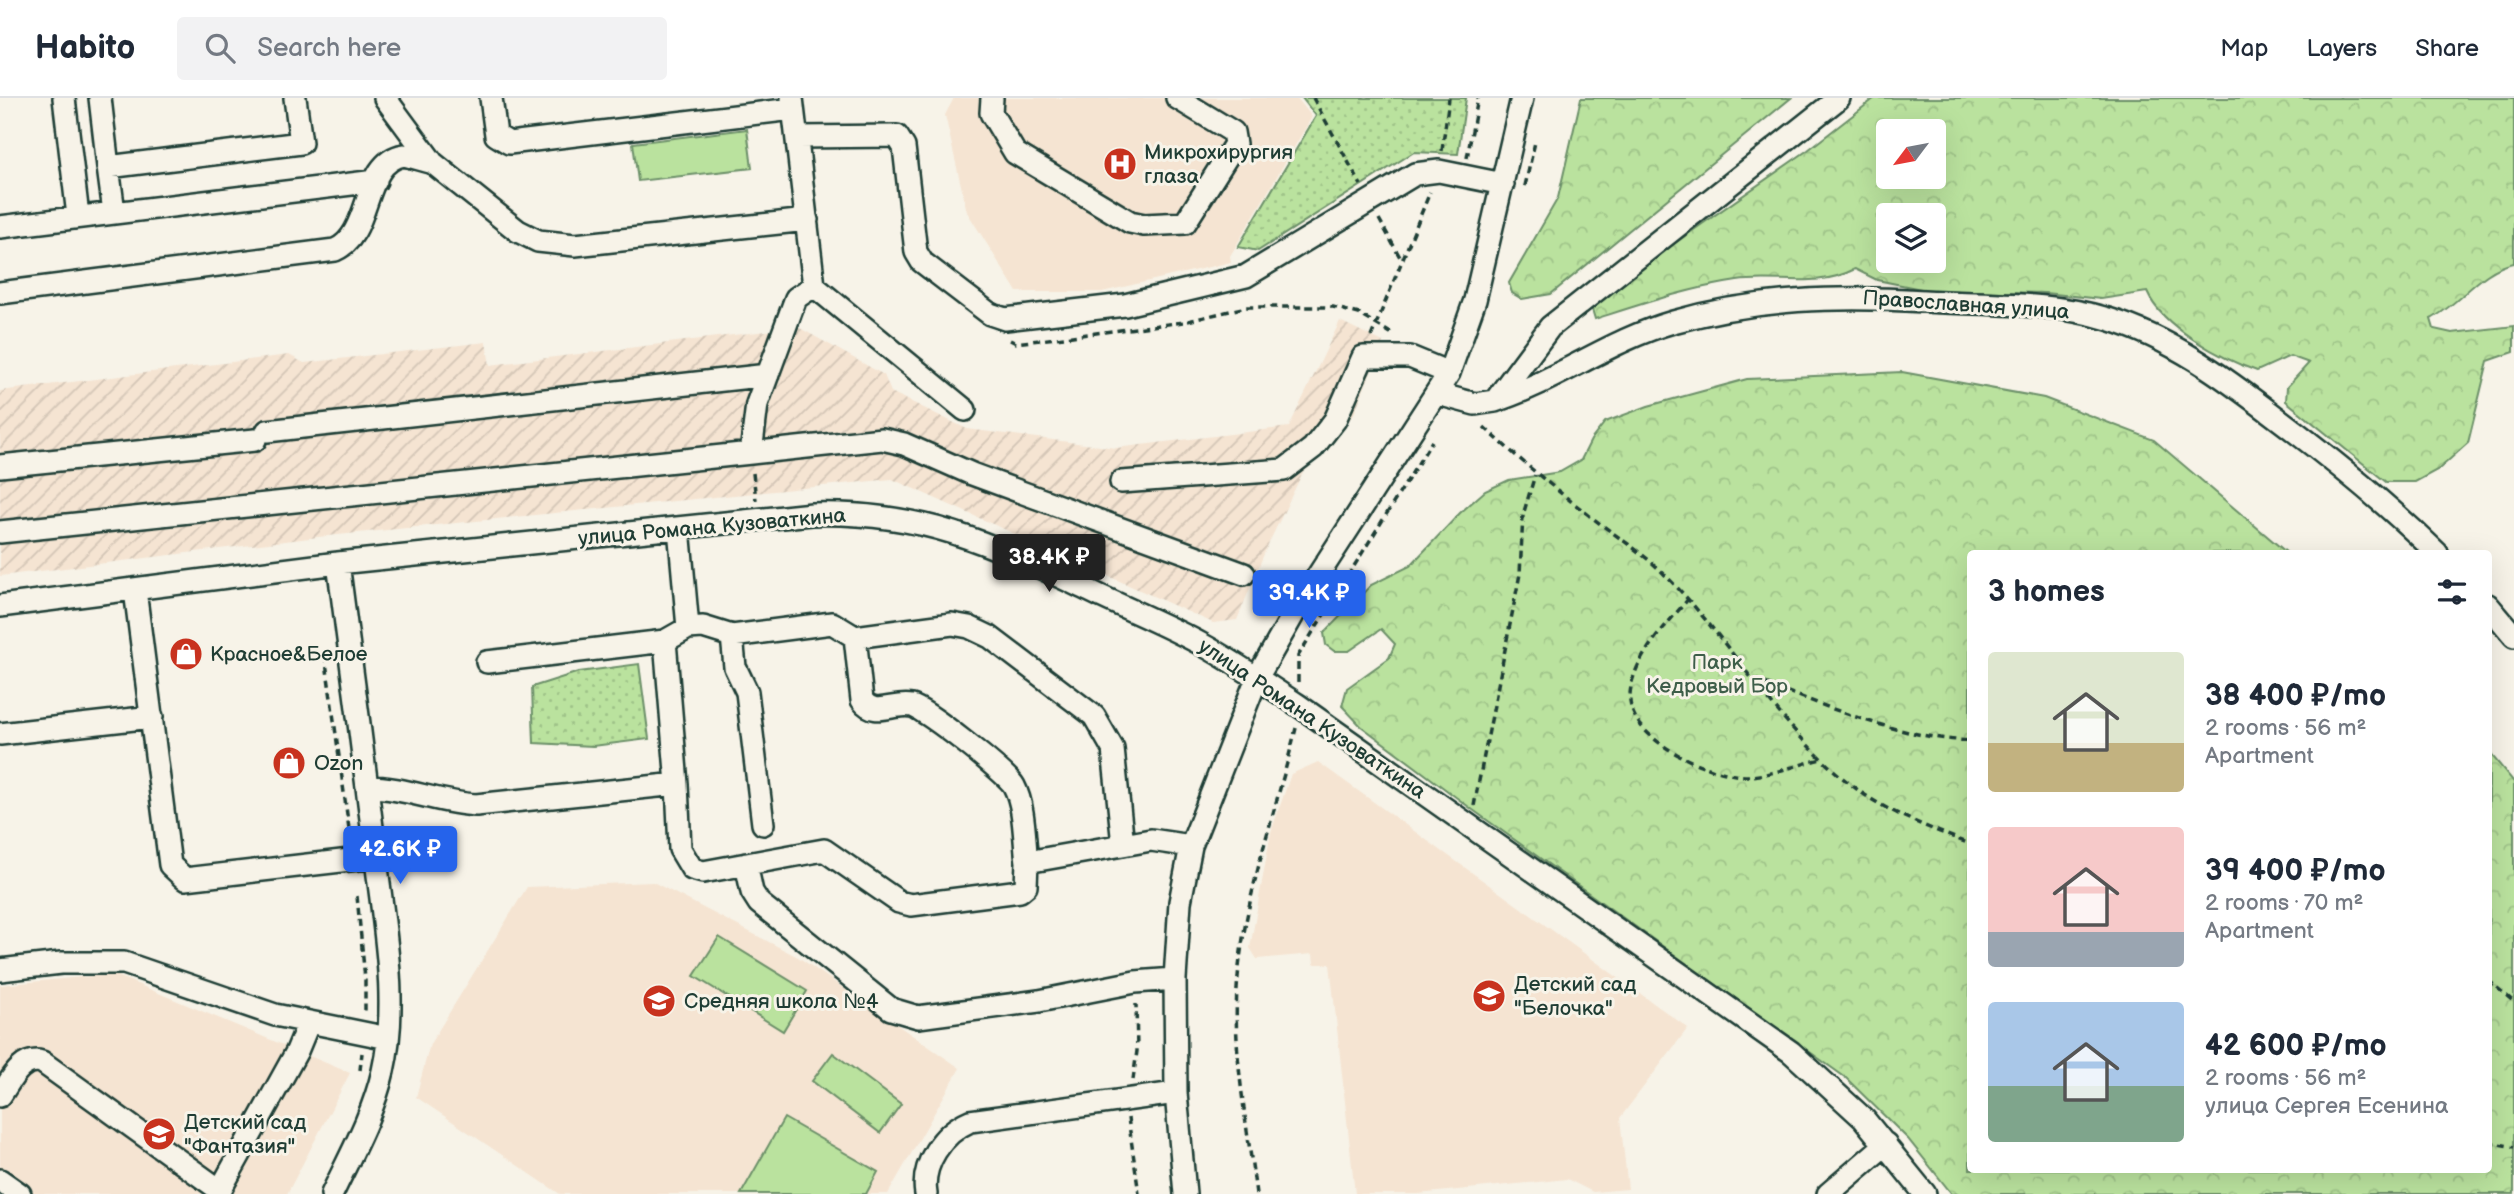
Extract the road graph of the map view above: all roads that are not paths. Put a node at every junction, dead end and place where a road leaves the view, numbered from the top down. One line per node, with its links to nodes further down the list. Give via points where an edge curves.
1 (64, 98): 17 (street)
2 (100, 98): 13 (street)
3 (295, 98): 13 (street, via 301,143)
4 (491, 98): 10 (street, via 496,135 509,143)
5 (992, 98): 6 (street, via 990,113 1015,153 1130,222 1144,225 1185,223 1235,144 1233,132)
6 (1177, 98)
7 (1522, 98): 15 (street)
8 (1839, 98): 25 (street, via 1550,327)
9 (386, 100): 12 (street); 14 (street, via 393,140)
10 (792, 104): 11 (street)
11 (798, 137): 15 (street, via 897,136 904,147 916,252 922,262 990,314 1005,319 1125,305 1246,276 1415,174 1439,172); 18 (street)
12 (433, 163): 14 (street, via 395,156); 18 (street, via 518,231 555,245)
13 (108, 167): 16 (street)
14 (381, 172): 16 (street); 21 (street, via 348,241 335,250)
15 (1503, 184): 22 (street, via 1475,300)
16 (114, 212): 17 (street)
17 (78, 216): 19 (street)
18 (807, 220): 20 (street)
19 (0, 227)
20 (814, 286): 23 (street, via 796,298); 26 (street)
21 (0, 293)
22 (1449, 373): 24 (street); 29 (street, via 1410,357 1363,357 1335,420 1313,448 1284,470)
23 (768, 375): 27 (street, via 757,404); 28 (street)
24 (1438, 394): 25 (street, Православная улица, via 1475,404); 44 (street, via 1297,608)
25 (1495, 401): 32 (street, Православная улица, via 1628,338 1742,305 1847,297 2058,309 2108,319 2167,342 2221,375 2311,443)
26 (965, 410)
27 (751, 453): 31 (street); 34 (street, via 882,439 904,444 972,474)
28 (0, 466)
29 (1121, 482)
30 (679, 528): 33 (street, улица Романа Кузоваткина); 38 (street); 44 (street, улица Романа Кузоваткина, via 870,514 949,531 1022,558 1176,631)
31 (0, 532)
32 (2434, 550)
33 (338, 563): 35 (street, улица Романа Кузоваткина); 48 (street)
34 (1244, 574)
35 (135, 590): 36 (street, улица Романа Кузоваткина); 45 (street)
36 (0, 606)
37 (2492, 610): 40 (street)
38 (688, 628): 39 (street, via 703,627); 42 (street)
39 (732, 636): 41 (street, via 832,623); 49 (street, via 735,667 747,692)
40 (2514, 636)
41 (855, 637): 50 (street, via 952,624 969,627 990,637 1094,716 1113,749); 53 (street, via 862,700 867,707 902,705 922,710 1007,776 1018,796)
42 (665, 641): 43 (street); 47 (street)
43 (487, 662)
44 (1257, 678): 51 (street); 61 (street, улица Романа Кузоваткина, via 1791,1052)
45 (152, 717): 46 (street); 52 (street, via 170,865 185,879)
46 (0, 734)
47 (677, 784): 48 (street, via 476,805); 54 (street, via 680,849 687,864 703,872)
48 (368, 787): 52 (street)
49 (763, 824)
50 (1124, 845): 51 (street, via 1151,840); 53 (street)
51 (1191, 846): 56 (street, via 1180,901)
52 (376, 858): 58 (street, via 387,951)
53 (1027, 862): 54 (street, via 1026,886 1020,891 911,905 889,898 824,850)
54 (746, 864): 56 (street, via 759,903 891,1009 905,1015 1039,1001)
55 (0, 970): 57 (street, via 61,963 124,963)
56 (1175, 979): 59 (street)
57 (309, 1023): 58 (street); 63 (street)
58 (388, 1038): 65 (street, via 377,1096)
59 (1176, 1093): 66 (street, via 970,1121 954,1128 926,1166); 67 (street)
60 (0, 1096): 63 (street, via 24,1064 42,1062)
61 (1886, 1144): 68 (street); 69 (street, улица Романа Кузоваткина)
62 (0, 1180): 64 (street)
63 (220, 1192)
64 (20, 1194)
65 (332, 1194)
66 (926, 1194)
67 (1185, 1194)
68 (1828, 1194)
69 (1925, 1194)

